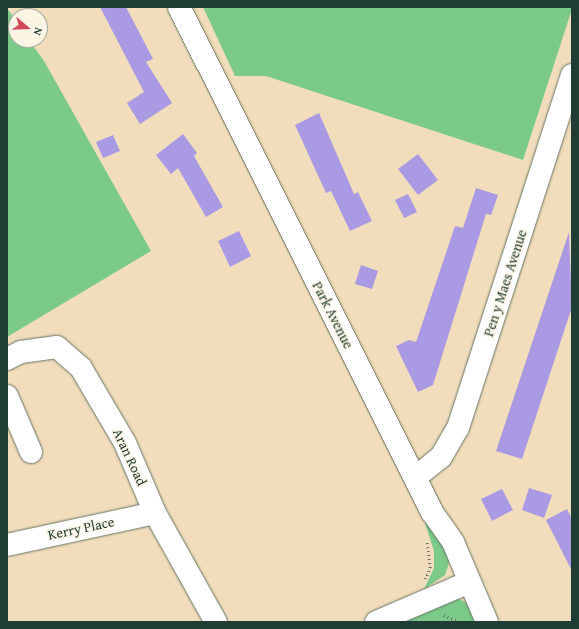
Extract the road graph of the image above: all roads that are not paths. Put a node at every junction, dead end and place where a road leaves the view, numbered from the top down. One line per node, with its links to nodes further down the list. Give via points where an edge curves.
1 (179, 7): 6 (street, Park Avenue)
2 (572, 75): 6 (street, Pen y Maes Avenue, via 458,428 441,457)
3 (7, 359): 7 (street, Aran Road, via 20,352 57,347 81,368 125,443)
4 (7, 396): 5 (street)
5 (31, 452)
6 (416, 477): 9 (street, Park Avenue, via 432,512 453,542)
7 (155, 513): 8 (street, Kerry Place); 10 (street, Aran Road)
8 (7, 544)
9 (470, 582): 11 (street); 12 (street, Park Avenue)
10 (216, 622)
11 (376, 622)
12 (487, 622)

